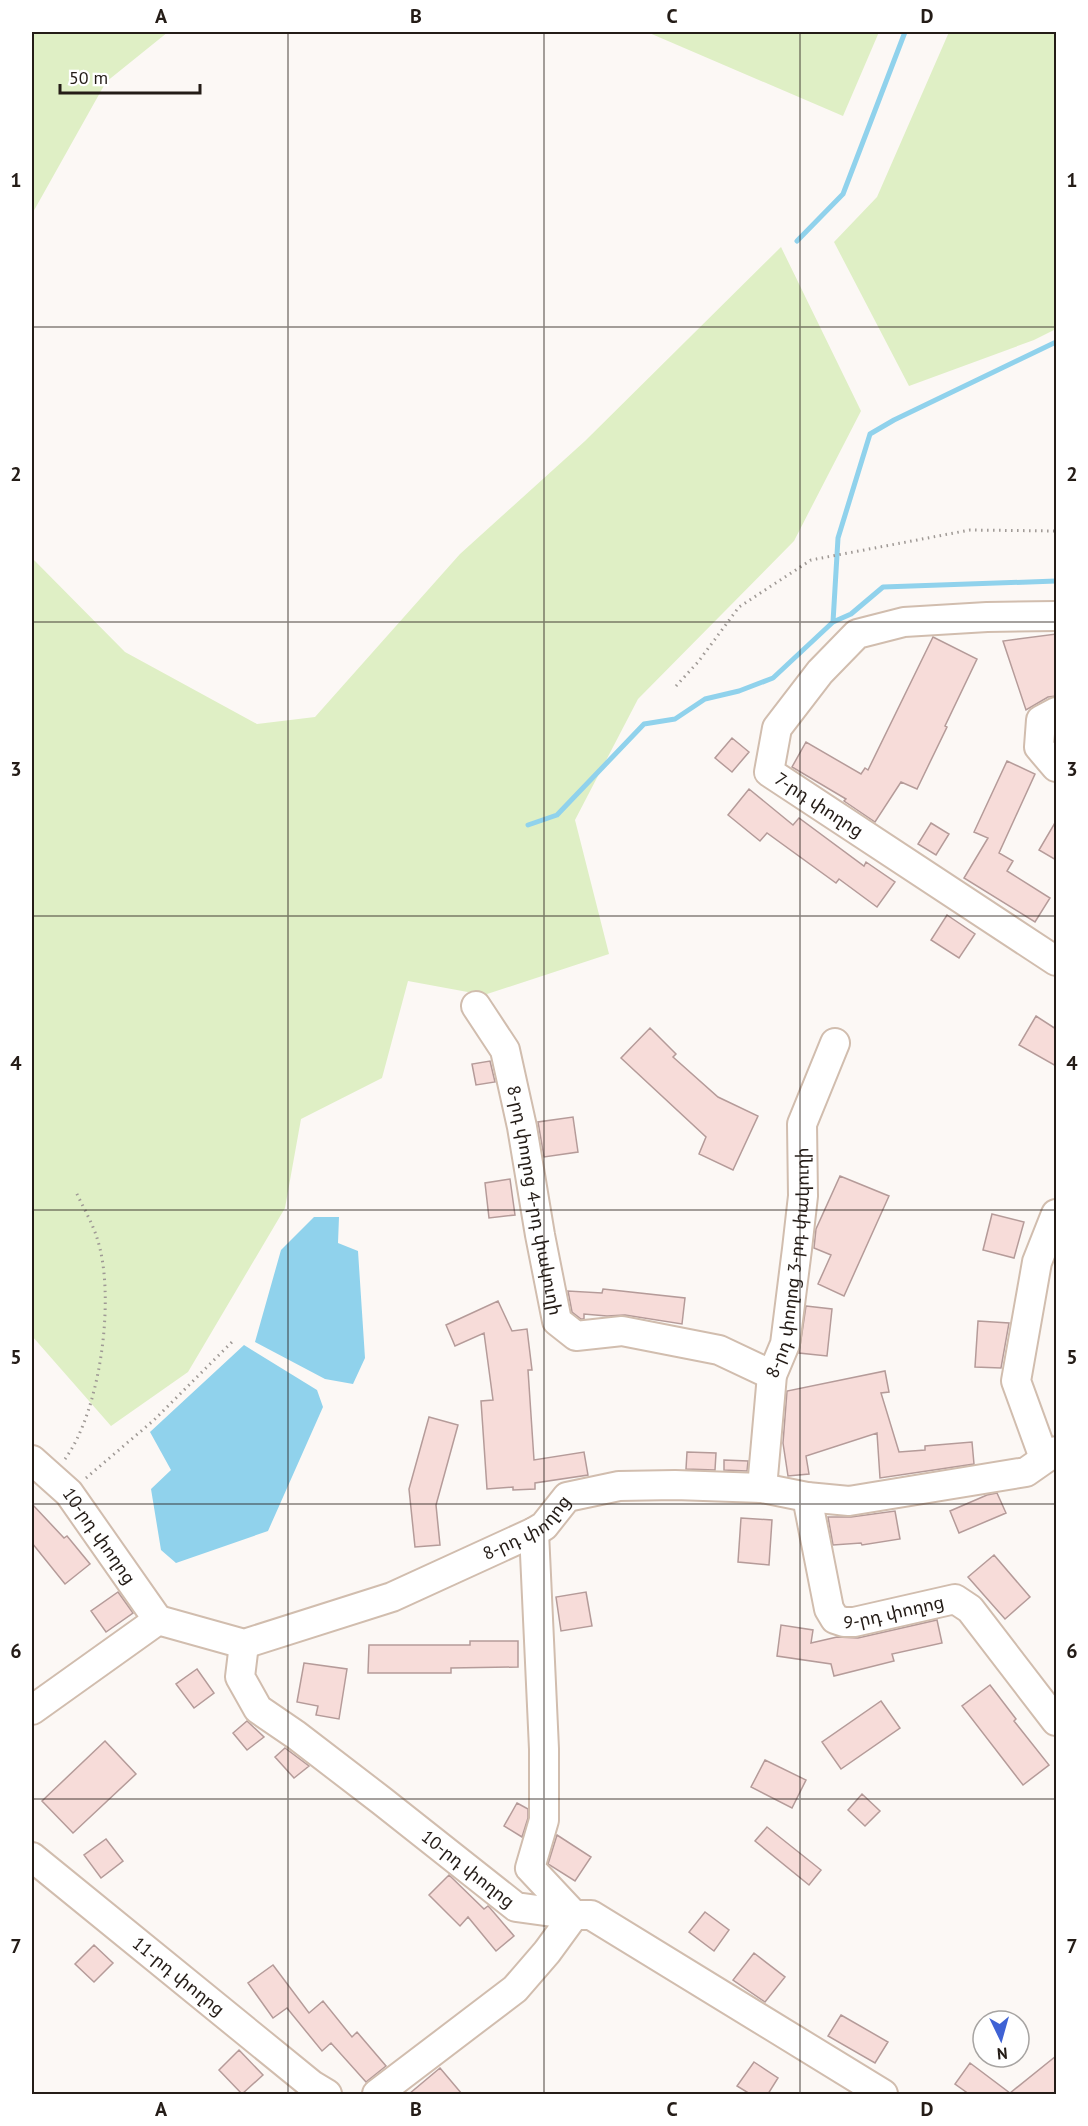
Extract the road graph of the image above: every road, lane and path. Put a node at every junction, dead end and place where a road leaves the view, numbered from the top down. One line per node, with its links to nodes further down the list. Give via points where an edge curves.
1 (1056, 531): 3 (path, via 970,530 811,560 739,607)
2 (1056, 616): 6 (street, 7-րդ փողոց, via 904,622 857,634 820,672 777,728 769,772)
3 (676, 686)
4 (1056, 712): 5 (street, via 1041,720 1038,747)
5 (1056, 767)
6 (1056, 961)
7 (476, 1006): 12 (street, 8-րդ փողոց 4-րդ փակուղի, via 505,1050 557,1321 576,1336 622,1331 719,1350)
8 (835, 1043): 12 (street, 8-րդ փողոց 3-րդ փակուղի, via 802,1124 803,1196 797,1249 785,1344)
9 (76, 1192): 14 (path, via 97,1238 106,1284 105,1333 88,1412 70,1452)
10 (1056, 1214): 13 (street, via 1037,1262 1016,1381)
11 (234, 1340): 14 (path, via 154,1420)
12 (772, 1375): 15 (street, 8-րդ փողոց 3-րդ փակուղի)
13 (1050, 1455): 16 (street, 8-րդ փողոց, via 1026,1472 997,1478 849,1501)
14 (51, 1477): 18 (street, 10-րդ փողոց)
15 (762, 1488): 16 (street, 8-րդ փողոց); 17 (street, 8-րդ փողոց, via 619,1486 567,1497 544,1526)
16 (807, 1497): 21 (street, 9-րդ փողոց, via 835,1619 854,1622 955,1599 970,1609)
17 (534, 1532): 19 (street, 8-րդ փողոց, via 392,1597); 23 (street, via 544,1821 530,1868)
18 (158, 1620): 19 (street); 20 (street)
19 (244, 1644): 23 (street, 10-րդ փողոց, via 240,1677 258,1709 374,1794 516,1907)
20 (32, 1710)
21 (1056, 1721)
22 (32, 1857): 24 (street, 11-րդ փողոց)
23 (574, 1915): 25 (street, via 515,1989); 26 (street, 10-րդ փողոց, via 591,1915)
24 (327, 2094)
25 (380, 2094)
26 (883, 2094)

